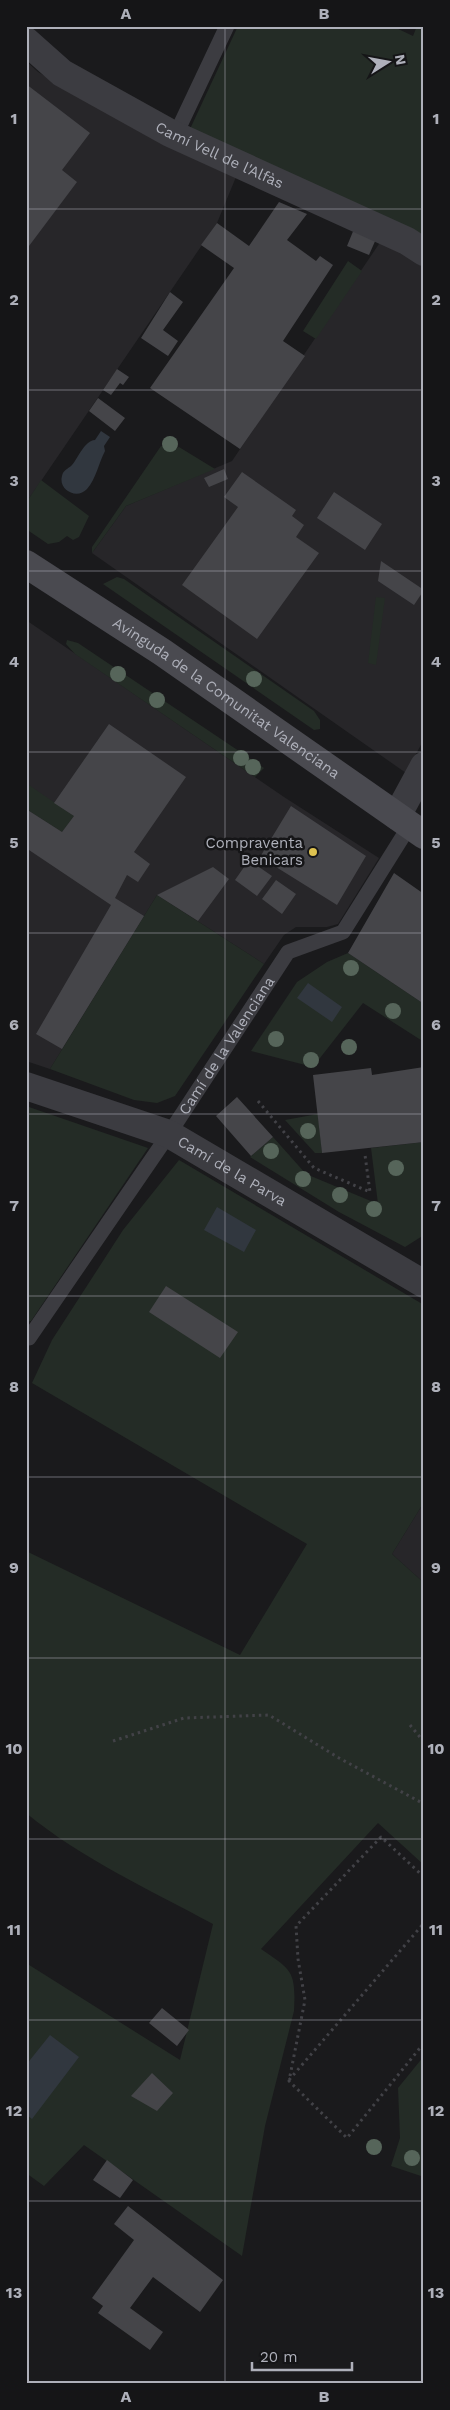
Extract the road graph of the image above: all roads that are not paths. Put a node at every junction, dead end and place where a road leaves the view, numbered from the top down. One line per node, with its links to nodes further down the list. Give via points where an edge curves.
1 (227, 26): 3 (lane)
2 (26, 41): 3 (street, Camí Vell de l'Alfàs, via 62,72)
3 (175, 136): 4 (street, Camí Vell de l'Alfàs, via 408,241)
4 (424, 252)
5 (26, 564): 7 (main road, Avinguda de la Comunitat Valenciana, via 162,652)
6 (424, 766): 7 (street)
7 (410, 826): 9 (lane, Camí de la Valenciana, via 343,932 288,952)
8 (26, 1086): 9 (street, Camí de la Parva)
9 (168, 1134): 10 (street, Camí de la Parva); 11 (lane, Camí de la Valenciana)
10 (424, 1284)
11 (26, 1338)

